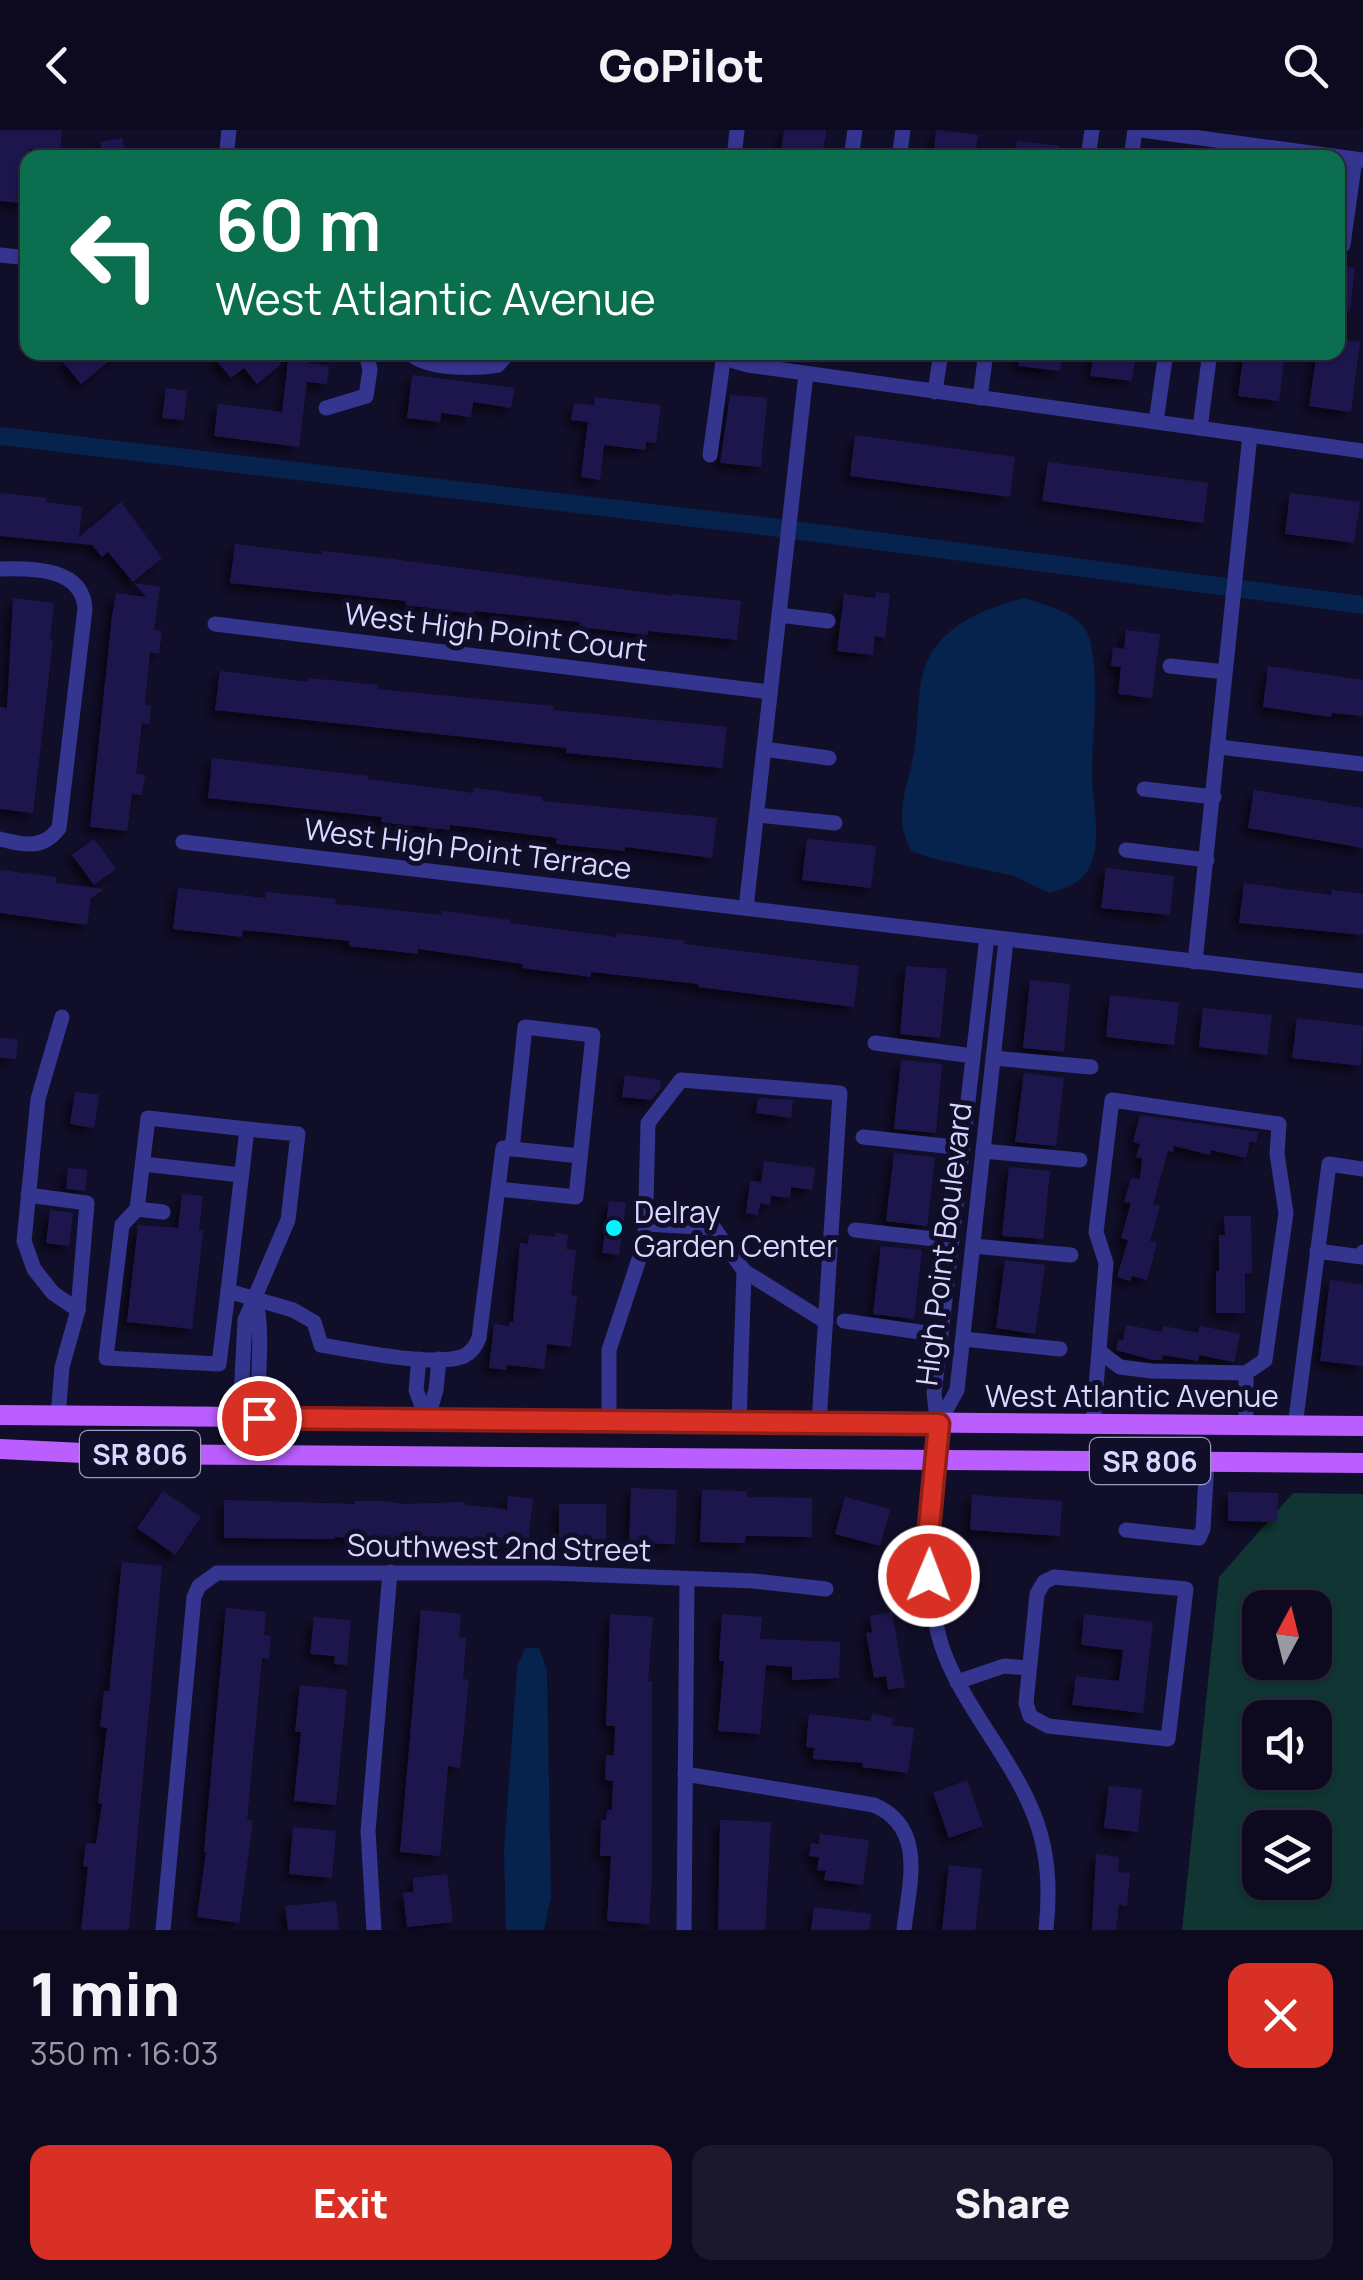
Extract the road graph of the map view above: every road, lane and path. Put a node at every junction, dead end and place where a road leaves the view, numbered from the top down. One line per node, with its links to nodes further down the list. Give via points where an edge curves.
1 (1138, 130): 2 (street)
2 (1185, 133): 3 (street)
3 (1230, 136): 4 (street)
4 (1292, 150)
5 (1359, 159): 6 (street)
6 (1345, 230)
7 (368, 360): 19 (street, via 366,396)
8 (416, 360): 9 (street, via 478,368)
9 (502, 360)
10 (726, 360): 24 (street)
11 (745, 360): 16 (street)
12 (940, 360): 17 (street)
13 (985, 360): 18 (street)
14 (1165, 360): 20 (street)
15 (1209, 360): 21 (street)
16 (806, 374): 17 (street); 26 (street)
17 (935, 392): 18 (street)
18 (980, 398): 20 (street)
19 (326, 408)
20 (1156, 422): 21 (street)
21 (1200, 428): 22 (street)
22 (1250, 435): 23 (street); 30 (street)
23 (1363, 450)
24 (710, 455)
25 (0, 569): 40 (street, via 68,576 81,588 86,610 62,817 53,836 34,846)
26 (780, 616): 27 (street); 31 (street)
27 (828, 620)
28 (214, 624): 31 (street, West High Point Court)
29 (1170, 666): 30 (street)
30 (1225, 672): 32 (street)
31 (770, 692): 33 (street)
32 (1220, 746): 35 (street); 37 (street)
33 (764, 749): 34 (street); 38 (street)
34 (829, 758)
35 (1363, 764)
36 (1144, 789): 37 (street)
37 (1214, 797): 43 (street)
38 (757, 814): 39 (street); 44 (street)
39 (836, 823)
40 (0, 840)
41 (183, 842): 44 (street, West High Point Terrace)
42 (1126, 850): 43 (street)
43 (1207, 860): 47 (street)
44 (746, 908): 45 (street)
45 (987, 937): 46 (street); 51 (street, High Point Boulevard)
46 (1006, 940): 47 (street); 52 (street, High Point Boulevard)
47 (1195, 962): 48 (street)
48 (1363, 982)
49 (62, 1017): 65 (street, via 38,1099)
50 (875, 1043): 51 (street)
51 (974, 1056): 56 (street, High Point Boulevard)
52 (994, 1058): 53 (street); 58 (street, High Point Boulevard)
53 (1091, 1067)
54 (247, 1128): 61 (street, via 148,1118); 63 (street); 77 (street, via 298,1134 288,1220)
55 (863, 1137): 56 (street)
56 (962, 1148): 70 (street, High Point Boulevard)
57 (512, 1149): 59 (street); 59 (street, via 525,1027 594,1035); 64 (street, via 502,1148)
58 (983, 1151): 60 (street); 71 (street, High Point Boulevard)
59 (580, 1156): 64 (street, via 576,1198)
60 (1080, 1160)
61 (143, 1164): 63 (street); 66 (street)
62 (1363, 1169): 72 (street, via 1328,1164)
63 (241, 1174): 76 (street)
64 (498, 1189): 86 (street, via 479,1338 463,1356)
65 (28, 1196): 78 (street, via 24,1241 34,1269 52,1294); 78 (street, via 88,1203)
66 (137, 1209): 67 (street); 76 (street, via 122,1225 106,1358 218,1364)
67 (163, 1212)
68 (646, 1224): 75 (street, via 714,1228); 80 (street, via 648,1122 681,1080 840,1094); 92 (street, via 609,1350)
69 (854, 1230): 70 (street)
70 (952, 1242): 81 (street, High Point Boulevard)
71 (973, 1246): 74 (street); 82 (street, High Point Boulevard)
72 (1317, 1252): 73 (street); 98 (street)
73 (1363, 1252)
74 (1071, 1255)
75 (744, 1272): 80 (street); 93 (street)
76 (228, 1291): 77 (street)
77 (256, 1300): 85 (street, via 314,1322 321,1346); 90 (street, via 257,1392)
78 (78, 1310): 89 (street, via 62,1367)
79 (844, 1321): 81 (street)
80 (826, 1322): 94 (street)
81 (941, 1335): 95 (street, High Point Boulevard, via 934,1394)
82 (962, 1339): 83 (street); 95 (street, High Point Boulevard, via 957,1390)
83 (1060, 1348)
84 (1100, 1352): 87 (street, via 1120,1367); 87 (street, via 1106,1262 1096,1232 1112,1100 1279,1124 1286,1212 1266,1360); 96 (street)
85 (419, 1358): 86 (street); 91 (street, via 416,1390)
86 (440, 1359): 91 (street)
87 (1246, 1373): 97 (street)
88 (0, 1415): 89 (main road, West Atlantic Avenue / SR 806)
89 (58, 1417): 90 (main road, West Atlantic Avenue / SR 806)
90 (250, 1418): 91 (main road, West Atlantic Avenue / SR 806)
91 (427, 1420): 92 (main road, West Atlantic Avenue / SR 806); 101 (main road)
92 (609, 1421): 93 (main road, West Atlantic Avenue / SR 806)
93 (738, 1422): 94 (main road, West Atlantic Avenue / SR 806)
94 (819, 1422): 95 (main road, West Atlantic Avenue / SR 806)
95 (939, 1424): 96 (main road, West Atlantic Avenue / SR 806); 102 (street)
96 (1093, 1424): 97 (main road, West Atlantic Avenue / SR 806)
97 (1246, 1426): 98 (main road, West Atlantic Avenue / SR 806)
98 (1294, 1426): 99 (main road, West Atlantic Avenue / SR 806)
99 (1363, 1426)
100 (0, 1448): 101 (main road, SR 806)
101 (426, 1456): 102 (main road, SR 806)
102 (936, 1460): 103 (main road, SR 806); 110 (street, via 929,1576 942,1648)
103 (1208, 1462): 104 (main road, SR 806); 105 (street, via 1199,1538)
104 (1363, 1463)
105 (1126, 1530)
106 (390, 1572): 107 (street, Southwest 2nd Street); 112 (street, Southwest 2nd Street, via 217,1573 199,1586); 113 (street, via 368,1831)
107 (687, 1579): 108 (street, Southwest 2nd Street); 111 (street)
108 (826, 1588)
109 (1030, 1668): 109 (street, via 1026,1704 1041,1724 1168,1739 1186,1589 1049,1578 1037,1594); 110 (street, via 1004,1666)
110 (957, 1682): 116 (street, via 1036,1814 1048,1872)
111 (686, 1774): 114 (street); 115 (street, via 885,1810 903,1827 911,1850)
112 (163, 1930)
113 (374, 1930)
114 (684, 1930)
115 (904, 1930)
116 (1046, 1930)

